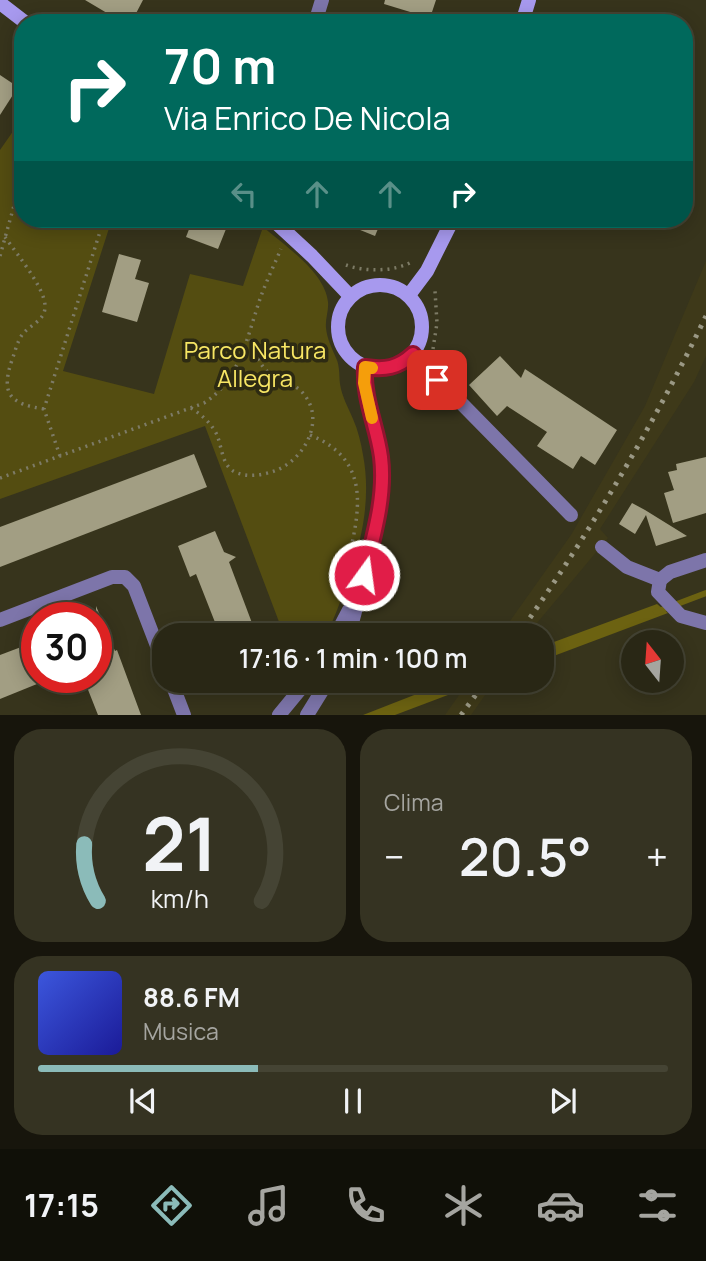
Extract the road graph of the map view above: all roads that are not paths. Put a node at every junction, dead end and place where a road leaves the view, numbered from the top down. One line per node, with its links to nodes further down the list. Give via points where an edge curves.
1 (0, 3): 2 (street)
2 (14, 14)
3 (281, 228): 6 (street)
4 (448, 228): 5 (street)
5 (409, 295): 6 (street, via 391,285 376,284); 7 (street, via 423,326)
6 (350, 296): 8 (street, via 337,331 349,356)
7 (413, 354): 8 (street, via 390,368); 9 (street)
8 (365, 367): 13 (street, via 367,402 382,460 378,518)
9 (571, 515)
10 (602, 547): 12 (street)
11 (706, 560): 12 (street, via 670,572)
12 (659, 586): 17 (street, via 681,616)
13 (361, 587): 15 (street); 16 (street)
14 (0, 621): 18 (street, via 112,577 125,577 134,586)
15 (342, 623)
16 (352, 623)
17 (706, 623)
18 (152, 633)
19 (176, 693): 22 (street)
20 (297, 693): 23 (street)
21 (321, 693): 24 (street)
22 (184, 715)
23 (279, 715)
24 (307, 715)

